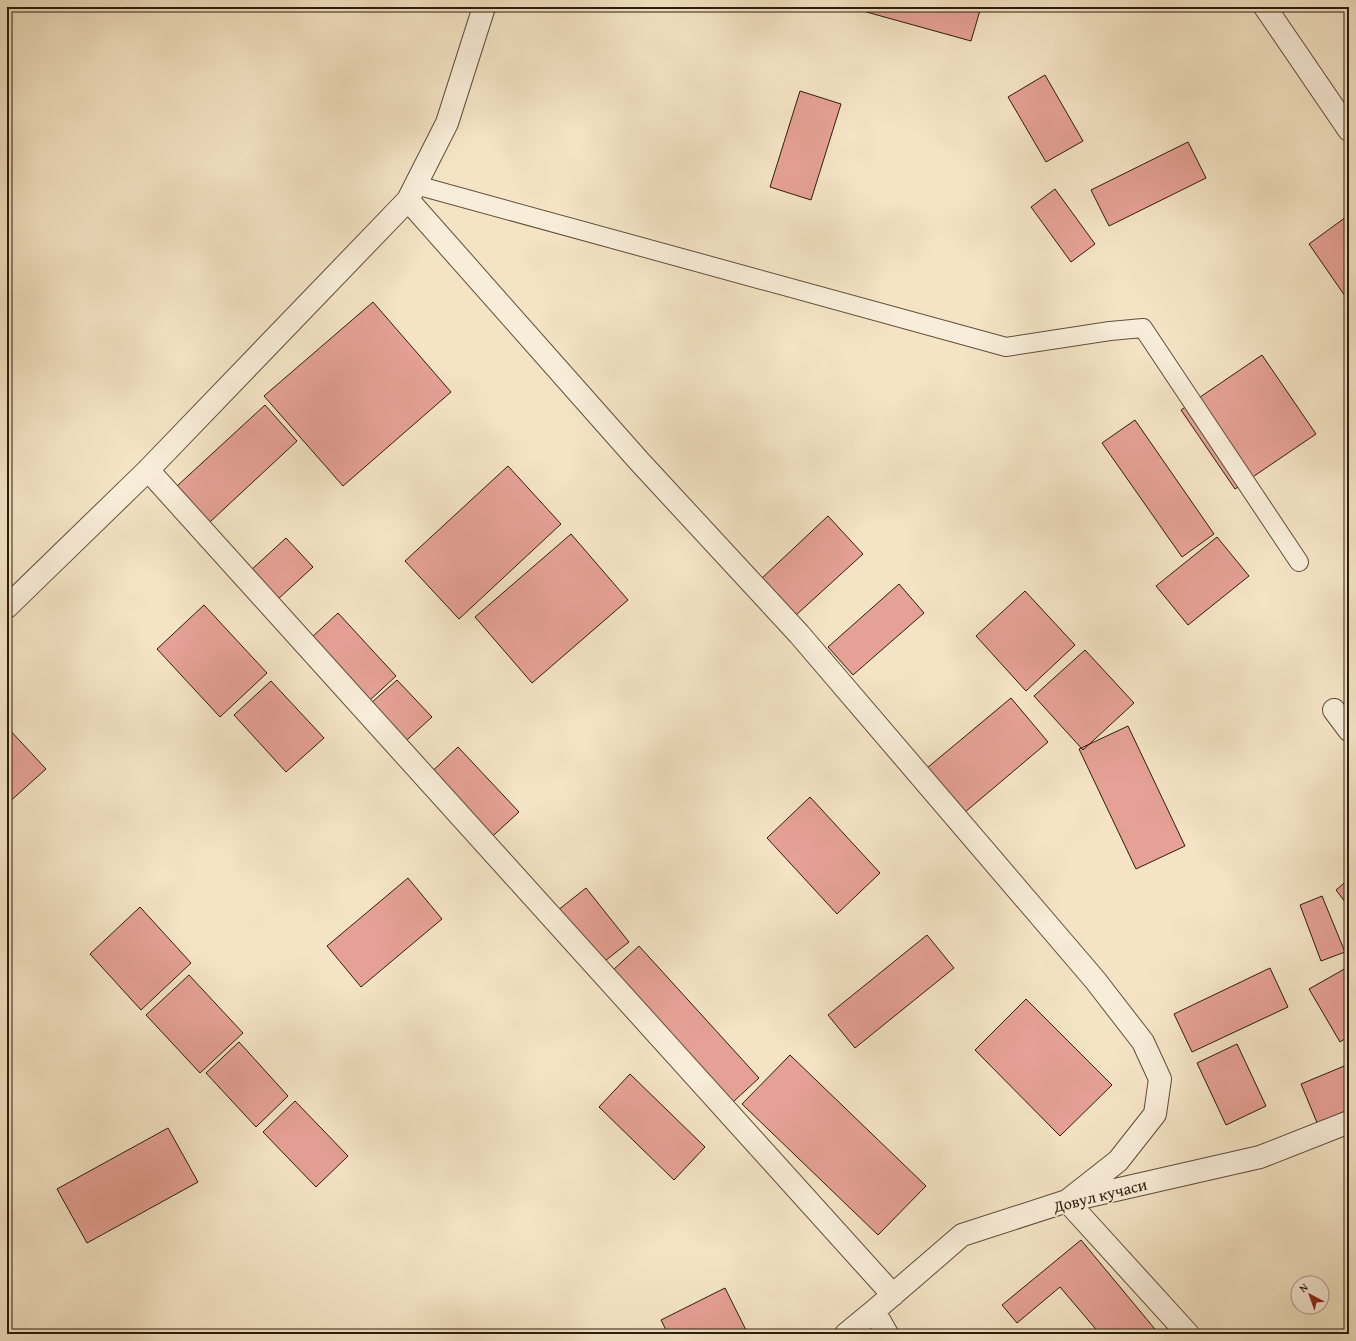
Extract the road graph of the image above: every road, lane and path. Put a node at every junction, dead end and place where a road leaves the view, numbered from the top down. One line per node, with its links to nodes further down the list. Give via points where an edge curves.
1 (484, 7): 4 (street, via 447,124)
2 (1265, 7): 3 (street)
3 (1349, 130)
4 (412, 193): 5 (street); 6 (lane, via 1006,347 1143,328); 11 (street, via 639,461 799,634 1094,980 1143,1042 1160,1079 1155,1114 1118,1161)
5 (148, 470): 7 (street); 12 (street)
6 (1300, 562)
7 (7, 607)
8 (1334, 710): 9 (street)
9 (1349, 730)
10 (1349, 1122): 11 (street, Довул кучаси, via 1260,1158)
11 (1067, 1201): 12 (street, Довул кучаси, via 962,1235); 16 (street)
12 (893, 1295): 13 (street, Довул кучаси)
13 (874, 1312): 14 (street, Довул кучаси); 15 (street)
14 (846, 1334)
15 (887, 1334)
16 (1188, 1334)

